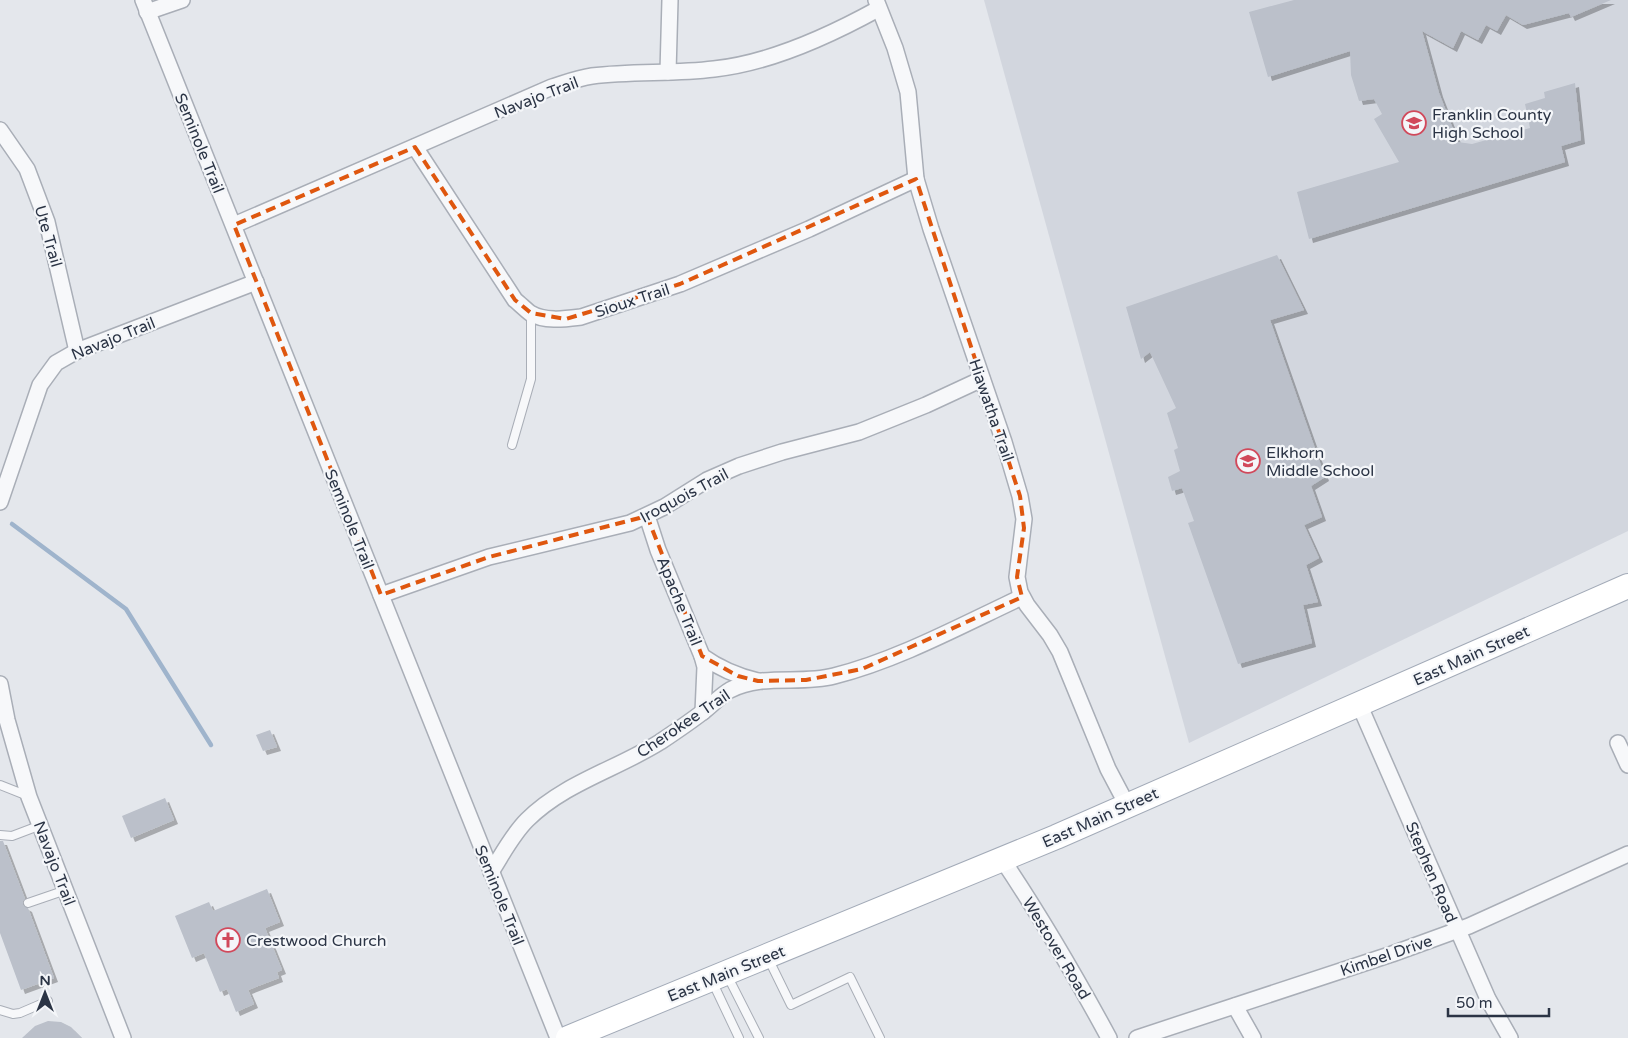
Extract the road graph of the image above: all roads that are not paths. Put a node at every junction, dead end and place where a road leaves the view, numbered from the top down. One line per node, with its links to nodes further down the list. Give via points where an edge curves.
1 (182, 0): 4 (street)
2 (670, 0): 5 (street)
3 (877, 4): 5 (street, Navajo Trail, via 858,20 764,60 715,69); 8 (street, Hiawatha Trail, via 908,92)
4 (145, 6): 9 (street, Seminole Trail)
5 (668, 72): 7 (street, Navajo Trail, via 573,80)
6 (0, 130): 12 (street, Ute Trail, via 27,169 47,222)
7 (415, 146): 9 (street, Navajo Trail); 11 (street, Sioux Trail, via 515,300)
8 (916, 179): 11 (street, Sioux Trail, via 680,284 581,317 549,319); 13 (street, Hiawatha Trail)
9 (234, 225): 10 (street, Seminole Trail)
10 (256, 282): 12 (street, Navajo Trail); 18 (street, Seminole Trail)
11 (531, 313): 14 (lane, via 531,379)
12 (77, 351): 15 (street, Navajo Trail, via 56,363 40,385)
13 (982, 379): 16 (street, Iroquois Trail, via 859,432 739,466 707,480); 19 (street, Hiawatha Trail, via 1023,512 1017,577)
14 (512, 445)
15 (0, 502)
16 (647, 516): 18 (street, Iroquois Trail, via 607,529 489,557); 20 (street, Apache Trail)
17 (1628, 586): 23 (main road, East Main Street)
18 (381, 595): 34 (street, Seminole Trail)
19 (1022, 597): 21 (street, Cherokee Trail, via 862,669 806,680); 29 (street, Hiawatha Trail, via 1060,652 1108,769)
20 (702, 656): 21 (street, Apache Trail, via 717,667); 24 (street, via 705,667)
21 (758, 681): 24 (street, Cherokee Trail, via 730,690)
22 (0, 684): 28 (street, Navajo Trail)
23 (1359, 704): 29 (main road, East Main Street); 37 (street, Stephen Road)
24 (703, 712): 34 (street, Cherokee Trail, via 658,743 545,804 516,833)
25 (1618, 743): 26 (street)
26 (1628, 765)
27 (0, 785): 28 (lane)
28 (29, 796): 30 (street, Navajo Trail)
29 (1127, 805): 33 (main road, East Main Street)
30 (41, 825): 31 (lane, via 12,836); 35 (street, Navajo Trail)
31 (0, 835)
32 (1628, 854): 37 (street, Kimbel Drive)
33 (1002, 859): 38 (main road, East Main Street); 49 (street, Westover Road, via 1068,964)
34 (491, 872): 44 (street, Seminole Trail)
35 (66, 890): 36 (lane); 43 (street, Navajo Trail)
36 (28, 903)
37 (1457, 930): 41 (street, Kimbel Drive); 52 (street, Stephen Road, via 1488,999)
38 (767, 956): 39 (main road, East Main Street); 48 (lane, via 791,1005 850,977)
39 (718, 976): 45 (main road, East Main Street); 46 (lane); 47 (lane)
40 (48, 1001): 42 (lane, via 20,1013)
41 (1235, 1006): 50 (street, Kimbel Drive); 51 (street)
42 (0, 1010)
43 (123, 1038)
44 (558, 1038)
45 (568, 1038)
46 (739, 1038)
47 (759, 1038)
48 (880, 1038)
49 (1109, 1038)
50 (1137, 1038)
51 (1253, 1038)
52 (1510, 1038)

